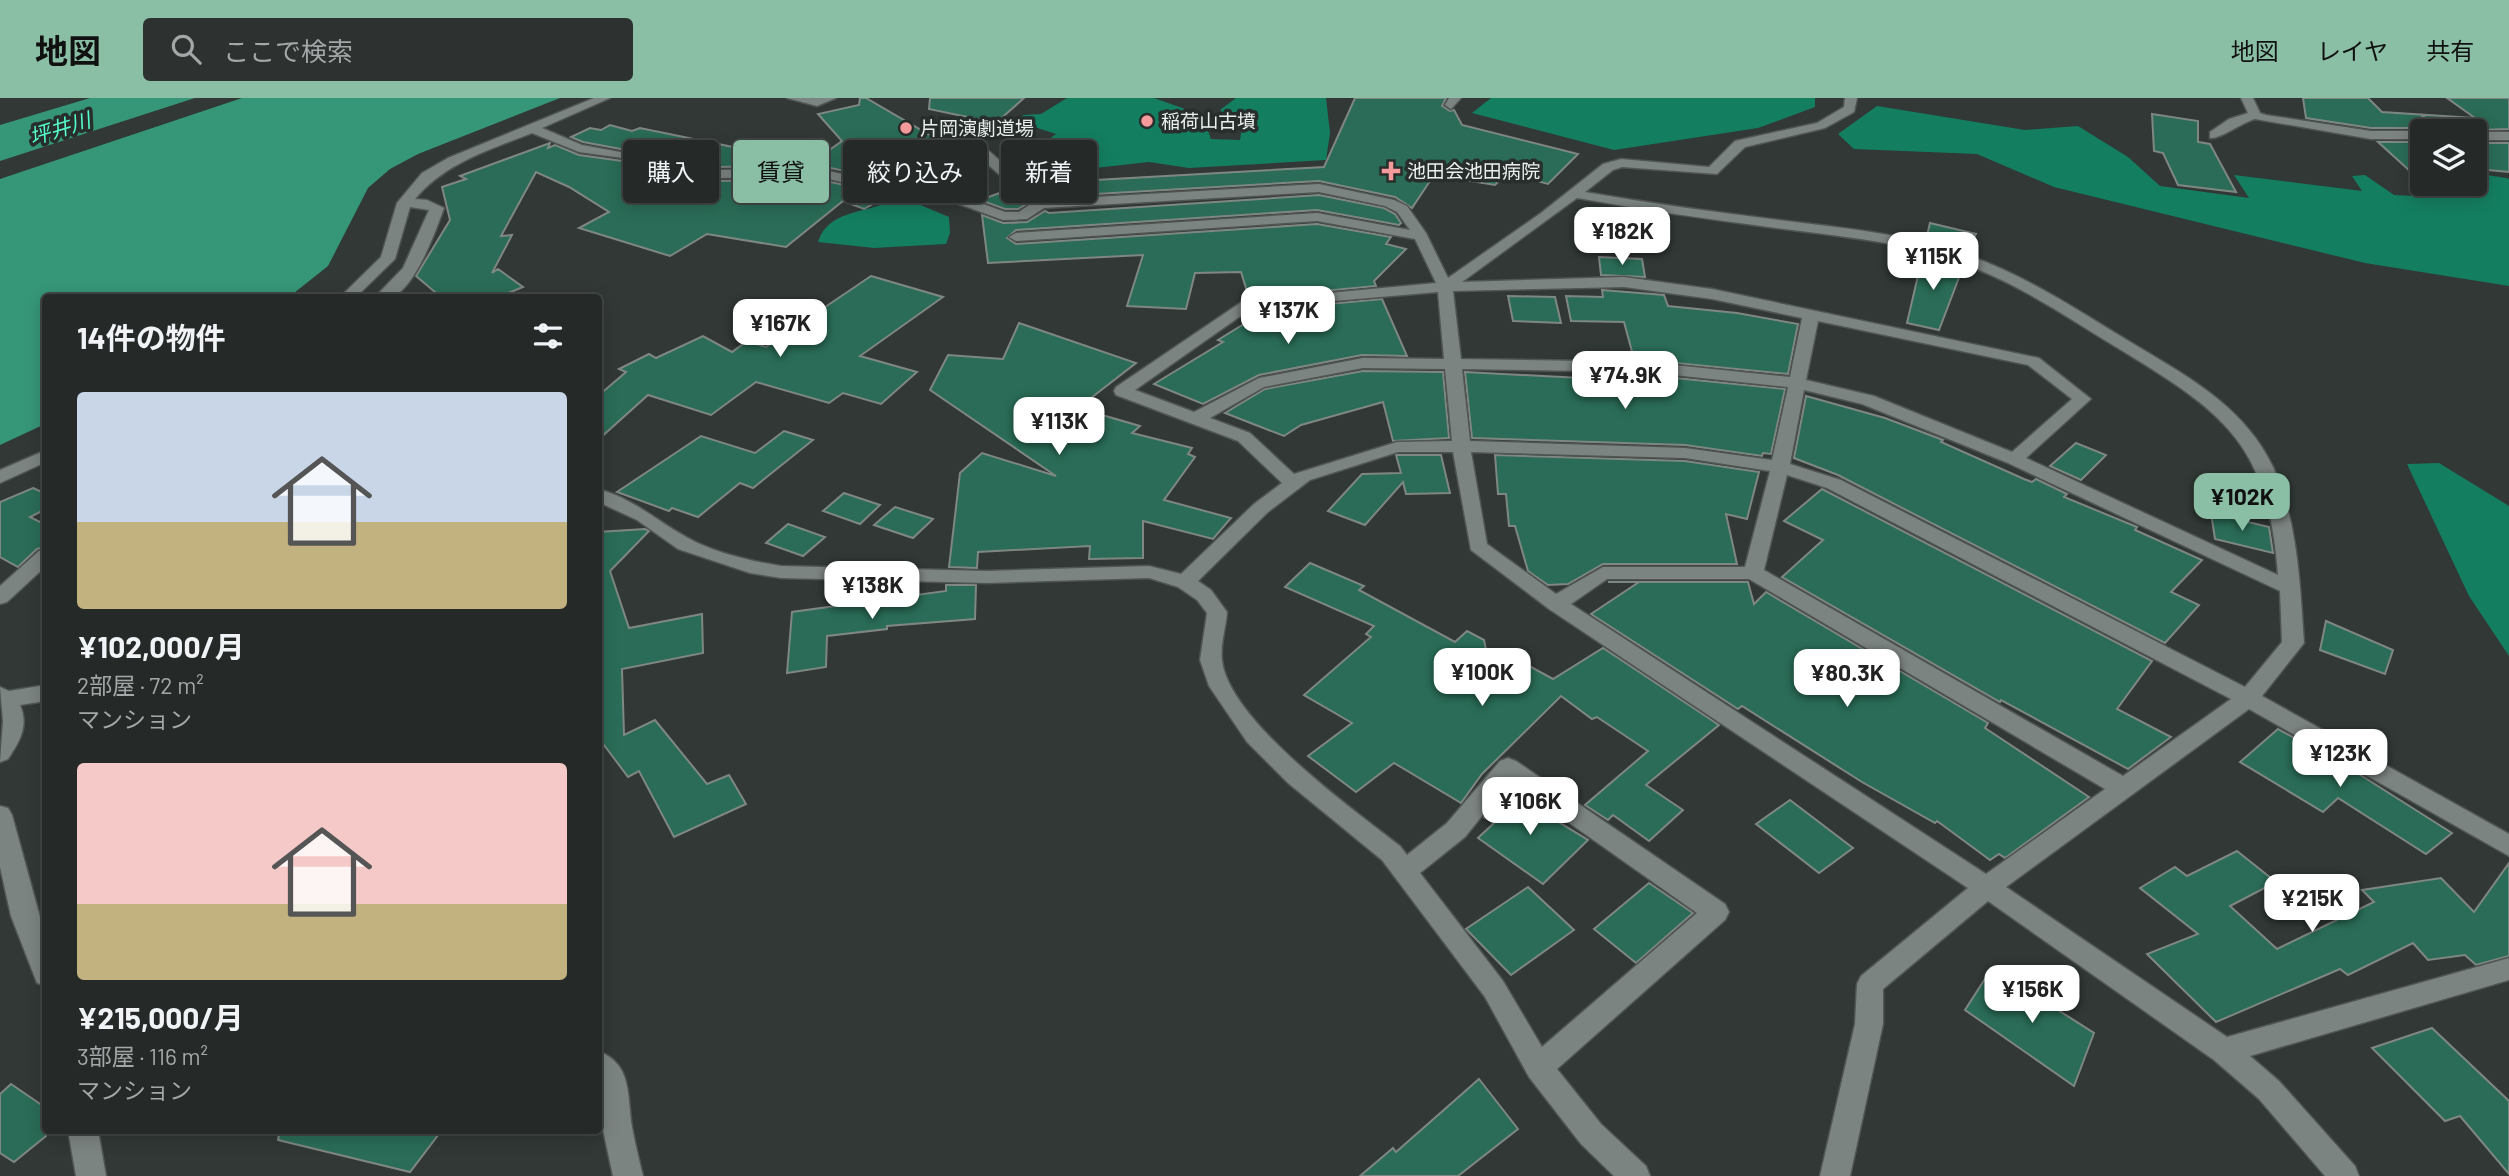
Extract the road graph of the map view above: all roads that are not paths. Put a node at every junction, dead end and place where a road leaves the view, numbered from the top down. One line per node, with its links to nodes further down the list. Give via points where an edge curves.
1 (604, 98): 7 (street)
2 (793, 98): 3 (street, via 817,102)
3 (830, 98)
4 (1851, 98): 13 (street, via 1850,108 1832,122 1818,129 1737,145 1712,171 1620,163)
5 (2247, 98): 6 (street)
6 (2255, 115): 8 (street); 9 (street, via 2360,133)
7 (531, 128): 14 (street, via 427,176); 15 (street, via 579,148 718,174 815,172 948,195 1003,216 1023,215)
8 (2214, 135)
9 (2410, 135)
10 (2487, 136): 11 (street)
11 (2509, 136)
12 (987, 157): 15 (street)
13 (1574, 194): 18 (street); 35 (street, via 1894,240 1966,259 2040,295 2227,413 2251,445 2274,497)
14 (404, 203): 19 (street, via 388,259); 20 (street, via 437,208 408,271)
15 (1041, 204): 16 (street, via 1319,188 1402,209)
16 (1420, 236): 17 (street, via 1317,217); 18 (street)
17 (1016, 237)
18 (1445, 287): 21 (street, via 1624,282); 22 (street); 24 (street, via 1248,304 1122,391)
19 (350, 294)
20 (385, 294)
21 (1811, 314): 23 (street); 27 (street, via 2033,361 2082,399)
22 (1455, 365): 23 (street, via 1644,367); 24 (street, via 1363,363 1259,383); 25 (street)
23 (1795, 383): 27 (street, via 1868,400); 28 (street)
24 (1197, 418): 30 (street, via 1244,437)
25 (1462, 445): 28 (street, via 1685,453); 30 (street, via 1397,447 1304,476); 37 (street, via 1478,546)
26 (42, 457): 29 (street)
27 (2014, 459): 35 (street)
28 (1780, 467): 33 (street); 40 (street, via 1834,484)
29 (0, 477)
30 (1294, 484): 34 (street, via 1261,508)
31 (602, 497): 34 (street, via 644,516 685,545 750,567 781,572 987,577 1149,572)
32 (42, 559): 36 (street)
33 (1753, 573): 37 (street, via 1603,573); 42 (street)
34 (1185, 582): 46 (street, via 1204,595 1217,612 1211,660 1220,686 1255,736 1296,777 1391,853)
35 (2290, 588): 40 (street, via 2293,643)
36 (0, 597)
37 (1556, 604): 47 (street)
38 (42, 693): 39 (street)
39 (3, 697): 41 (street, via 14,714 15,732)
40 (2248, 698): 42 (street); 44 (street)
41 (0, 753)
42 (2125, 789): 47 (street)
43 (0, 815): 45 (street)
44 (2509, 846)
45 (6, 870): 48 (street)
46 (1405, 871): 52 (street, via 1494,989); 52 (street, via 1456,830 1508,767 1716,912)
47 (1987, 887): 50 (street); 57 (street, via 1870,984 1869,1024)
48 (42, 964)
49 (2509, 969): 50 (street)
50 (2224, 1051): 58 (street, via 2269,1090)
51 (602, 1068): 55 (street, via 614,1082)
52 (1539, 1068): 56 (street, via 1591,1134)
53 (84, 1134): 54 (street)
54 (91, 1176)
55 (628, 1176)
56 (1635, 1176)
57 (1835, 1176)
58 (2344, 1176)

